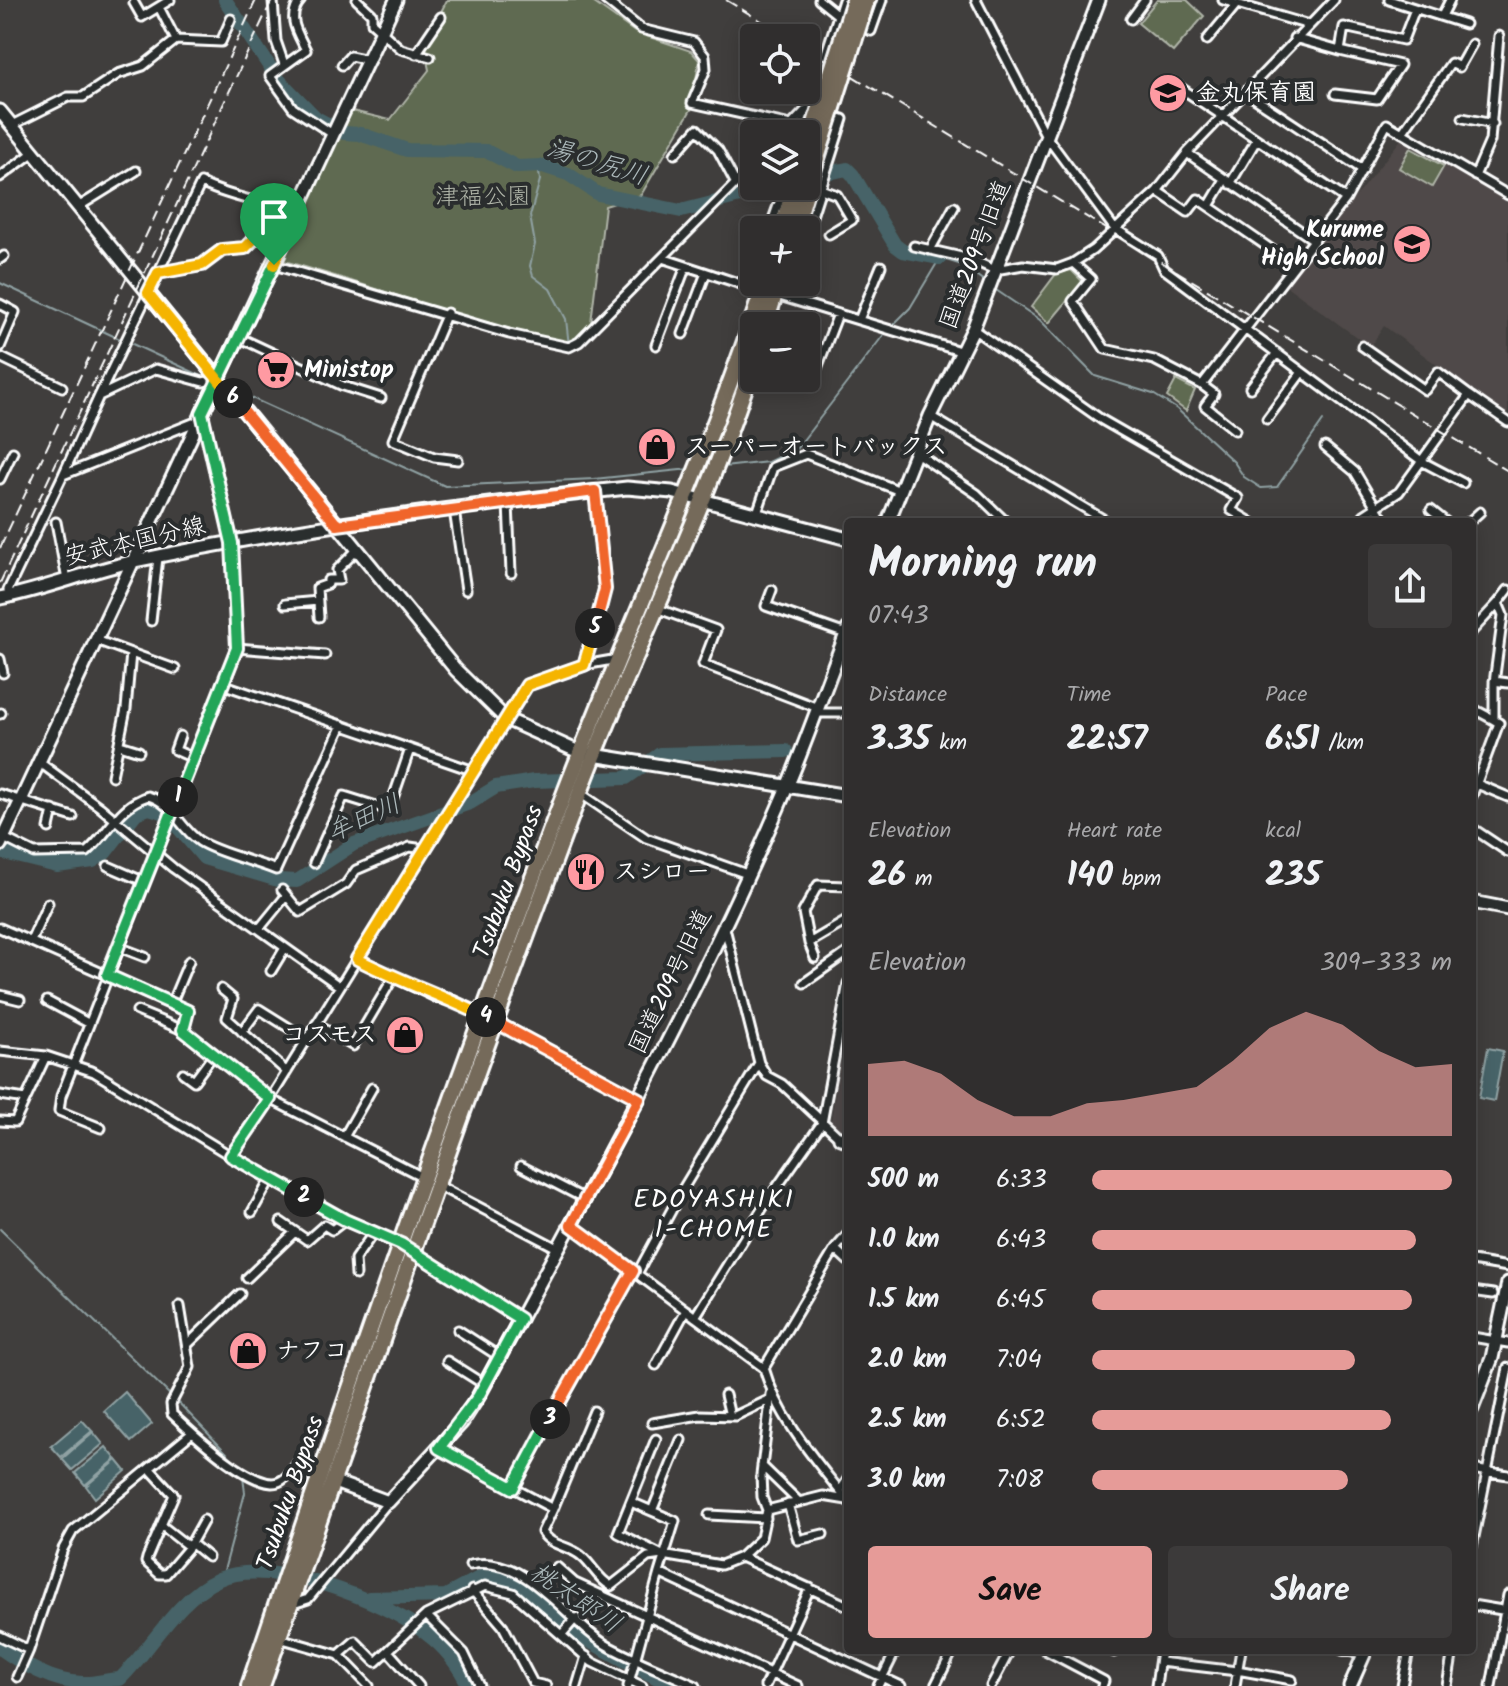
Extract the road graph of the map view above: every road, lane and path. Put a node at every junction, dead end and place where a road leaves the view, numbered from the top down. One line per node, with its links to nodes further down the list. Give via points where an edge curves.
1 (170, 0): 21 (street)
2 (301, 0): 40 (street, via 292,20 306,50)
3 (357, 0): 30 (street)
4 (396, 0): 30 (street)
5 (605, 0): 49 (street, via 641,29 694,42 705,56 706,69 692,103)
6 (819, 0): 23 (street)
7 (843, 0): 23 (street)
8 (854, 0): 52 (highway, bridge)
9 (867, 0): 55 (highway, bridge)
10 (882, 0): 23 (street, via 871,31)
11 (976, 0): 58 (street)
12 (1099, 0): 58 (street, 国道209号旧道)
13 (1145, 0): 27 (street)
14 (1223, 0): 20 (street)
15 (1334, 0): 29 (street)
16 (1389, 0): 22 (street)
17 (1450, 0): 24 (street)
18 (273, 1): 40 (street)
19 (134, 3): 21 (street, via 142,17)
20 (1236, 5): 29 (street); 34 (street)
21 (159, 7): 33 (street)
22 (1415, 9): 24 (street); 36 (street, via 1403,40 1344,27)
23 (837, 16): 45 (street)
24 (1442, 16): 28 (street)
25 (441, 17): 37 (street)
26 (231, 19): 33 (street, via 221,42)
27 (1131, 19)
28 (1465, 24)
29 (1309, 25): 32 (street)
30 (383, 32): 37 (street, via 401,49); 39 (street)
31 (1499, 36): 53 (street)
32 (1294, 38): 36 (street); 43 (street)
33 (176, 40): 54 (street, via 143,66)
34 (1207, 40)
35 (1472, 44): 56 (street, via 1459,67 1451,63)
36 (1340, 51): 44 (street, via 1400,65 1377,99)
37 (416, 54): 38 (street)
38 (430, 57)
39 (370, 60): 41 (street, via 350,56); 57 (street)
40 (284, 64): 57 (street, via 270,76 293,108)
41 (342, 65)
42 (1172, 82): 47 (street)
43 (1245, 92): 47 (street); 64 (street)
44 (1335, 94)
45 (808, 109): 50 (street); 51 (street); 63 (street, via 843,119)
46 (0, 111): 54 (street)
47 (1223, 115): 59 (street); 61 (street)
48 (1463, 118): 53 (street)
49 (768, 120)
50 (796, 120)
51 (804, 120)
52 (816, 120)
53 (1493, 124): 66 (street)
54 (12, 125): 60 (street)
55 (820, 133)
56 (1402, 133): 64 (street, via 1387,124); 66 (street)
57 (334, 135): 80 (street)
58 (1046, 136): 82 (street); 93 (street, 国道209号旧道)
59 (1257, 139): 69 (street); 74 (street)
60 (34, 152): 67 (street); 78 (street)
61 (1187, 153): 69 (street); 71 (street)
62 (675, 154): 70 (street, via 697,129 718,150)
63 (820, 156)
64 (1363, 170): 74 (street)
65 (136, 171): 78 (street)
66 (1475, 176): 73 (street)
67 (0, 177)
68 (740, 180): 70 (street)
69 (1227, 182): 77 (street); 84 (street)
70 (736, 184): 87 (street)
71 (1157, 191): 77 (street, via 1188,212 1198,199); 82 (street)
72 (820, 192): 83 (street, via 837,195 852,220)
73 (1508, 195)
74 (1346, 199): 84 (street)
75 (791, 200): 81 (street)
76 (258, 201): 80 (street); 94 (street, via 252,219 254,239 245,248 222,250 202,265); 94 (street, via 227,197 201,183)
77 (1209, 206): 90 (street)
78 (78, 207): 97 (street)
79 (954, 207): 86 (street)
80 (296, 216): 89 (street)
81 (778, 216)
82 (1114, 228): 88 (street); 105 (street, via 1158,256 1164,269)
83 (829, 234)
84 (1314, 240): 90 (street)
85 (914, 246): 86 (street)
86 (930, 250): 93 (street)
87 (662, 258): 91 (street); 101 (street, via 569,347)
88 (1073, 263): 93 (street, via 1057,269 1023,265); 117 (street, via 1091,279 1073,301 1105,349 1154,360)
89 (274, 265): 101 (street); 107 (street)
90 (1294, 265): 105 (street)
91 (686, 266): 95 (street); 108 (street)
92 (881, 266): 103 (street)
93 (995, 270): 104 (street, 国道209号旧道)
94 (158, 273): 97 (street)
95 (706, 273): 96 (street); 106 (street)
96 (740, 280)
97 (148, 293): 116 (street); 122 (street)
98 (766, 296): 139 (highway, Tsubuku Bypass)
99 (793, 296): 102 (street)
100 (0, 304): 110 (street, via 15,312)
101 (447, 313): 132 (street, via 393,440 434,457)
102 (838, 314): 103 (street); 114 (street)
103 (859, 320): 111 (street)
104 (973, 329): 111 (street, 国道209号旧道); 152 (street, via 1102,420 1238,498 1231,510)
105 (1246, 330): 112 (street); 117 (street)
106 (683, 334)
107 (238, 337): 116 (street); 123 (street)
108 (656, 345)
109 (1362, 346): 121 (street, via 1425,390 1438,372)
110 (0, 347)
111 (963, 352): 124 (street, 国道209号旧道)
112 (1277, 353): 115 (street); 119 (street)
113 (0, 357): 118 (street)
114 (820, 361)
115 (1302, 372): 126 (street); 133 (street)
116 (218, 379): 122 (street, via 203,382 156,369); 125 (street); 157 (street)
117 (1202, 385): 128 (street, via 1214,394 1205,406)
118 (62, 387)
119 (1250, 388)
120 (741, 392): 139 (highway, Tsubuku Bypass)
121 (1469, 395): 127 (street); 133 (street)
122 (99, 396): 134 (street)
123 (381, 398)
124 (930, 416): 131 (street, 国道209号旧道); 151 (street)
125 (200, 417): 134 (street); 159 (street); 162 (street)
126 (1267, 419)
127 (1508, 422)
128 (1235, 430)
129 (1325, 447): 141 (street, via 1355,472)
130 (13, 452): 135 (street)
131 (915, 452): 138 (street, 国道209号旧道); 144 (street)
132 (458, 460)
133 (1423, 462): 136 (street); 141 (street, via 1399,492)
134 (63, 475): 168 (street)
135 (0, 479)
136 (1463, 483)
137 (595, 491): 139 (street, 安武本国分線, via 627,488); 140 (street, 安武本国分線); 185 (street, via 605,589)
138 (900, 491): 147 (street, via 806,454 773,467); 148 (street, 国道209号旧道)
139 (695, 500): 147 (street, 安武本国分線); 172 (highway, Tsubuku Bypass); 184 (highway, Tsubuku Bypass)
140 (508, 503): 142 (street, 安武本国分線); 163 (street)
141 (1377, 508): 146 (street); 153 (street)
142 (454, 510): 157 (street, 安武本国分線); 165 (street)
143 (1431, 510): 154 (street)
144 (995, 512): 149 (street); 150 (street)
145 (1480, 512): 155 (street)
146 (1364, 515)
147 (756, 516): 158 (street, 安武本国分線)
148 (890, 518)
149 (993, 518)
150 (1002, 518)
151 (1101, 518)
152 (1244, 518)
153 (1383, 518)
154 (1441, 518)
155 (1473, 518)
156 (56, 522): 164 (street)
157 (337, 525): 159 (street, 安武本国分線); 160 (street)
158 (844, 538)
159 (232, 543): 161 (street, 安武本国分線); 180 (street)
160 (357, 550): 169 (street, via 337,570 339,580 319,585); 194 (street, via 456,670)
161 (158, 557): 162 (street, 安武本国分線); 175 (street)
162 (133, 562): 164 (street, 安武本国分線); 178 (street)
163 (511, 573)
164 (67, 580): 168 (street, 安武本国分線)
165 (466, 590)
166 (772, 590): 177 (street, via 766,606)
167 (1508, 590): 170 (street)
168 (5, 597)
169 (318, 601): 171 (street); 173 (street)
170 (1498, 603): 174 (street); 176 (street)
171 (285, 604)
172 (656, 608): 191 (street, via 716,630 703,664); 201 (highway, Tsubuku Bypass)
173 (319, 617)
174 (1505, 619): 188 (street)
175 (151, 621)
176 (1476, 627)
177 (844, 631)
178 (96, 640): 181 (street); 203 (street)
179 (844, 640): 191 (street)
180 (237, 648): 182 (street); 190 (street)
181 (131, 653): 186 (street); 198 (street)
182 (325, 655)
183 (0, 659): 187 (street)
184 (621, 659): 185 (street); 201 (highway, Tsubuku Bypass)
185 (584, 665): 194 (street, via 527,685)
186 (175, 669)
187 (3, 673)
188 (1494, 681): 189 (street); 195 (street)
189 (1508, 683)
190 (222, 684): 196 (street); 202 (street)
191 (817, 710): 193 (street); 207 (street)
192 (1476, 710): 195 (street)
193 (844, 713)
194 (506, 719): 201 (street); 204 (street)
195 (1494, 720): 206 (street, via 1499,723)
196 (342, 725): 199 (street); 214 (street, via 276,870 205,845)
197 (180, 736): 202 (street, via 175,750)
198 (120, 745): 200 (street); 205 (street)
199 (410, 749): 204 (street); 223 (street, via 389,810 344,796)
200 (139, 751)
201 (588, 754): 207 (street); 208 (highway, Tsubuku Bypass); 256 (highway, Tsubuku Bypass)
202 (193, 758): 214 (street)
203 (39, 762): 212 (street); 216 (street)
204 (474, 771): 220 (street)
205 (112, 776)
206 (1477, 784): 211 (street)
207 (787, 787): 210 (street); 225 (street, 国道209号旧道)
208 (580, 793): 225 (street, via 646,838); 256 (highway, Tsubuku Bypass)
209 (0, 794): 212 (street)
210 (844, 795)
211 (1508, 797)
212 (21, 802): 213 (street); 219 (street)
213 (53, 810): 215 (street); 217 (street)
214 (173, 810): 216 (street, via 148,796 131,802); 222 (street)
215 (73, 817)
216 (115, 819): 219 (street, via 87,852 34,853); 222 (street)
217 (49, 828)
218 (1476, 831): 221 (street)
219 (1, 840)
220 (424, 849): 234 (street, via 410,847 356,870 346,884 300,912 284,893); 242 (street)
221 (1508, 852)
222 (156, 854): 226 (street); 234 (street)
223 (314, 863)
224 (108, 866): 226 (street)
225 (747, 874): 231 (street, 国道209号旧道)
226 (145, 882): 237 (street)
227 (844, 886): 236 (street, via 818,885 803,912)
228 (48, 903): 235 (street)
229 (1476, 903): 230 (street)
230 (1508, 909)
231 (724, 921): 266 (street); 273 (street, 国道209号旧道)
232 (844, 922): 236 (street)
233 (0, 928): 235 (street)
234 (259, 929): 238 (street)
235 (31, 941): 245 (street)
236 (809, 943): 241 (street)
237 (119, 947): 240 (street); 245 (street)
238 (285, 948): 244 (street); 248 (street)
239 (844, 955): 247 (street)
240 (145, 957)
241 (815, 958)
242 (357, 959): 246 (street); 248 (street)
243 (189, 961): 253 (street)
244 (271, 971)
245 (107, 975): 253 (street); 257 (street)
246 (393, 978): 256 (street); 258 (street, via 353,1046)
247 (804, 983)
248 (339, 986): 258 (street)
249 (221, 989): 260 (street, via 233,999 227,1018)
250 (0, 995): 251 (street)
251 (20, 1000)
252 (47, 1001): 257 (street)
253 (171, 1004): 259 (street, via 188,1011)
254 (844, 1005): 275 (street)
255 (137, 1011): 259 (street)
256 (490, 1019): 273 (street); 282 (highway, Tsubuku Bypass)
257 (88, 1023): 265 (street)
258 (316, 1024): 261 (street)
259 (183, 1030): 263 (street)
260 (242, 1032): 261 (street, via 259,1009); 267 (street)
261 (307, 1039): 267 (street)
262 (0, 1051): 264 (street)
263 (214, 1054): 268 (street, via 194,1081); 272 (street)
264 (46, 1056): 265 (street); 271 (street)
265 (71, 1063): 276 (street, via 59,1111); 279 (street)
266 (759, 1063): 275 (street); 297 (street)
267 (287, 1072): 272 (street)
268 (183, 1073)
269 (372, 1088): 277 (street)
270 (0, 1095): 271 (street)
271 (25, 1099): 274 (street, via 15,1122)
272 (270, 1099): 277 (street); 279 (street)
273 (639, 1099): 283 (street, 国道209号旧道)
274 (0, 1121)
275 (822, 1123): 278 (street); 306 (street)
276 (101, 1128)
277 (344, 1137): 282 (street)
278 (844, 1139)
279 (231, 1156): 281 (street)
280 (521, 1166): 283 (street)
281 (271, 1178): 284 (street); 285 (street)
282 (431, 1182): 291 (highway, Tsubuku Bypass); 292 (street)
283 (585, 1199): 287 (street, 国道209号旧道)
284 (252, 1212)
285 (345, 1220): 288 (street, via 332,1230 324,1225 307,1240); 289 (street)
286 (281, 1222): 288 (street)
287 (571, 1225): 292 (street, 国道209号旧道); 297 (street)
288 (295, 1232): 299 (street)
289 (374, 1232): 291 (street); 298 (street, via 355,1259)
290 (844, 1239): 293 (street)
291 (408, 1247): 307 (street); 335 (highway, Tsubuku Bypass)
292 (559, 1249): 307 (street, 国道209号旧道)
293 (835, 1249): 294 (street); 315 (street)
294 (844, 1257)
295 (1476, 1262): 296 (street)
296 (1508, 1267)
297 (635, 1273): 305 (street); 337 (street)
298 (356, 1275)
299 (247, 1278)
300 (1508, 1283): 310 (street)
301 (1476, 1292): 303 (street)
302 (240, 1294): 311 (street)
303 (1493, 1294)
304 (180, 1306): 311 (street)
305 (686, 1310): 306 (street); 314 (street)
306 (695, 1317): 315 (street)
307 (520, 1319): 312 (street, 国道209号旧道)
308 (458, 1330): 312 (street)
309 (1476, 1338): 310 (street)
310 (1503, 1342): 320 (street)
311 (187, 1345): 324 (street, via 190,1367 171,1404 172,1414)
312 (500, 1357): 317 (street, 国道209号旧道)
313 (447, 1361): 317 (street)
314 (656, 1365)
315 (764, 1368): 319 (street)
316 (1508, 1368): 333 (street)
317 (485, 1385): 327 (street, 国道209号旧道)
318 (725, 1395): 322 (street)
319 (771, 1396): 322 (street); 329 (street); 338 (street)
320 (1476, 1400)
321 (594, 1411): 345 (street)
322 (730, 1416): 323 (street)
323 (652, 1423)
324 (192, 1433): 330 (street); 332 (street, via 232,1464 271,1483)
325 (656, 1439): 343 (street)
326 (681, 1440): 346 (street)
327 (439, 1448): 337 (street); 342 (street, 国道209号旧道)
328 (301, 1459): 332 (street)
329 (762, 1466): 341 (street); 347 (street)
330 (150, 1469): 350 (street, via 174,1495); 374 (street, via 73,1531)
331 (1476, 1470): 333 (street)
332 (291, 1471): 335 (street)
333 (1487, 1471): 334 (street); 351 (street)
334 (1508, 1475)
335 (325, 1479): 342 (street); 363 (highway, Tsubuku Bypass)
336 (844, 1485): 338 (street)
337 (513, 1488): 345 (street)
338 (840, 1491): 339 (street)
339 (844, 1496)
340 (844, 1500): 341 (street, via 823,1496)
341 (798, 1501): 344 (street)
342 (388, 1502): 363 (street, via 308,1599)
343 (631, 1502): 346 (street); 354 (street, via 618,1533)
344 (788, 1504): 347 (street); 352 (street, via 798,1540)
345 (553, 1509): 354 (street, via 542,1532 547,1540 580,1554 611,1586 648,1557)
346 (652, 1511): 354 (street, via 675,1521)
347 (767, 1514): 348 (street); 356 (street, via 761,1538)
348 (709, 1515)
349 (204, 1520): 353 (street)
350 (161, 1525): 353 (street); 353 (street, via 146,1562 159,1574 166,1574)
351 (1476, 1527)
352 (823, 1534)
353 (190, 1545): 355 (street)
354 (662, 1555): 356 (street, via 721,1565); 358 (street)
355 (208, 1557)
356 (741, 1557): 360 (street)
357 (470, 1565): 359 (street, via 486,1562)
358 (659, 1573): 368 (street); 371 (street)
359 (539, 1586): 368 (street, via 557,1567 575,1583); 369 (street)
360 (810, 1588): 364 (street); 371 (street)
361 (472, 1590): 367 (street); 370 (street, via 485,1586 513,1593); 401 (street, via 503,1626 533,1683)
362 (1508, 1595): 366 (street)
363 (284, 1603): 373 (highway, Tsubuku Bypass); 396 (highway, Tsubuku Bypass)
364 (844, 1604)
365 (1476, 1606): 366 (street)
366 (1507, 1610): 417 (street)
367 (426, 1615): 375 (street); 400 (street, via 464,1653)
368 (646, 1617): 387 (street); 390 (street)
369 (576, 1618): 370 (street); 387 (street, via 607,1646)
370 (562, 1634): 386 (street)
371 (789, 1634): 390 (street); 392 (street)
372 (0, 1636): 374 (street)
373 (279, 1638): 385 (street); 397 (highway, Tsubuku Bypass)
374 (29, 1650): 391 (street)
375 (388, 1651): 385 (street, via 376,1662 355,1641); 399 (street)
376 (894, 1654): 392 (street)
377 (949, 1654): 409 (street)
378 (1008, 1654): 395 (street)
379 (1063, 1654): 411 (street, via 1104,1681)
380 (1161, 1654): 388 (street)
381 (1240, 1654): 389 (street)
382 (1364, 1654): 414 (street)
383 (1408, 1654): 415 (street)
384 (1452, 1654): 416 (street)
385 (339, 1655): 398 (street)
386 (586, 1656): 394 (street); 402 (street)
387 (635, 1659): 394 (street); 404 (street)
388 (1160, 1662): 389 (street); 412 (street)
389 (1237, 1671): 393 (street); 413 (street)
390 (771, 1674): 405 (street); 406 (street)
391 (17, 1677)
392 (883, 1677): 407 (street); 408 (street)
393 (1292, 1680)
394 (629, 1683): 403 (street)
395 (992, 1684): 410 (street)
396 (249, 1686)
397 (262, 1686)
398 (369, 1686)
399 (419, 1686)
400 (480, 1686)
401 (546, 1686)
402 (577, 1686)
403 (642, 1686)
404 (696, 1686)
405 (765, 1686)
406 (798, 1686)
407 (878, 1686)
408 (901, 1686)
409 (935, 1686)
410 (1003, 1686)
411 (1102, 1686)
412 (1156, 1686)
413 (1235, 1686)
414 (1350, 1686)
415 (1402, 1686)
416 (1447, 1686)
417 (1491, 1686)

